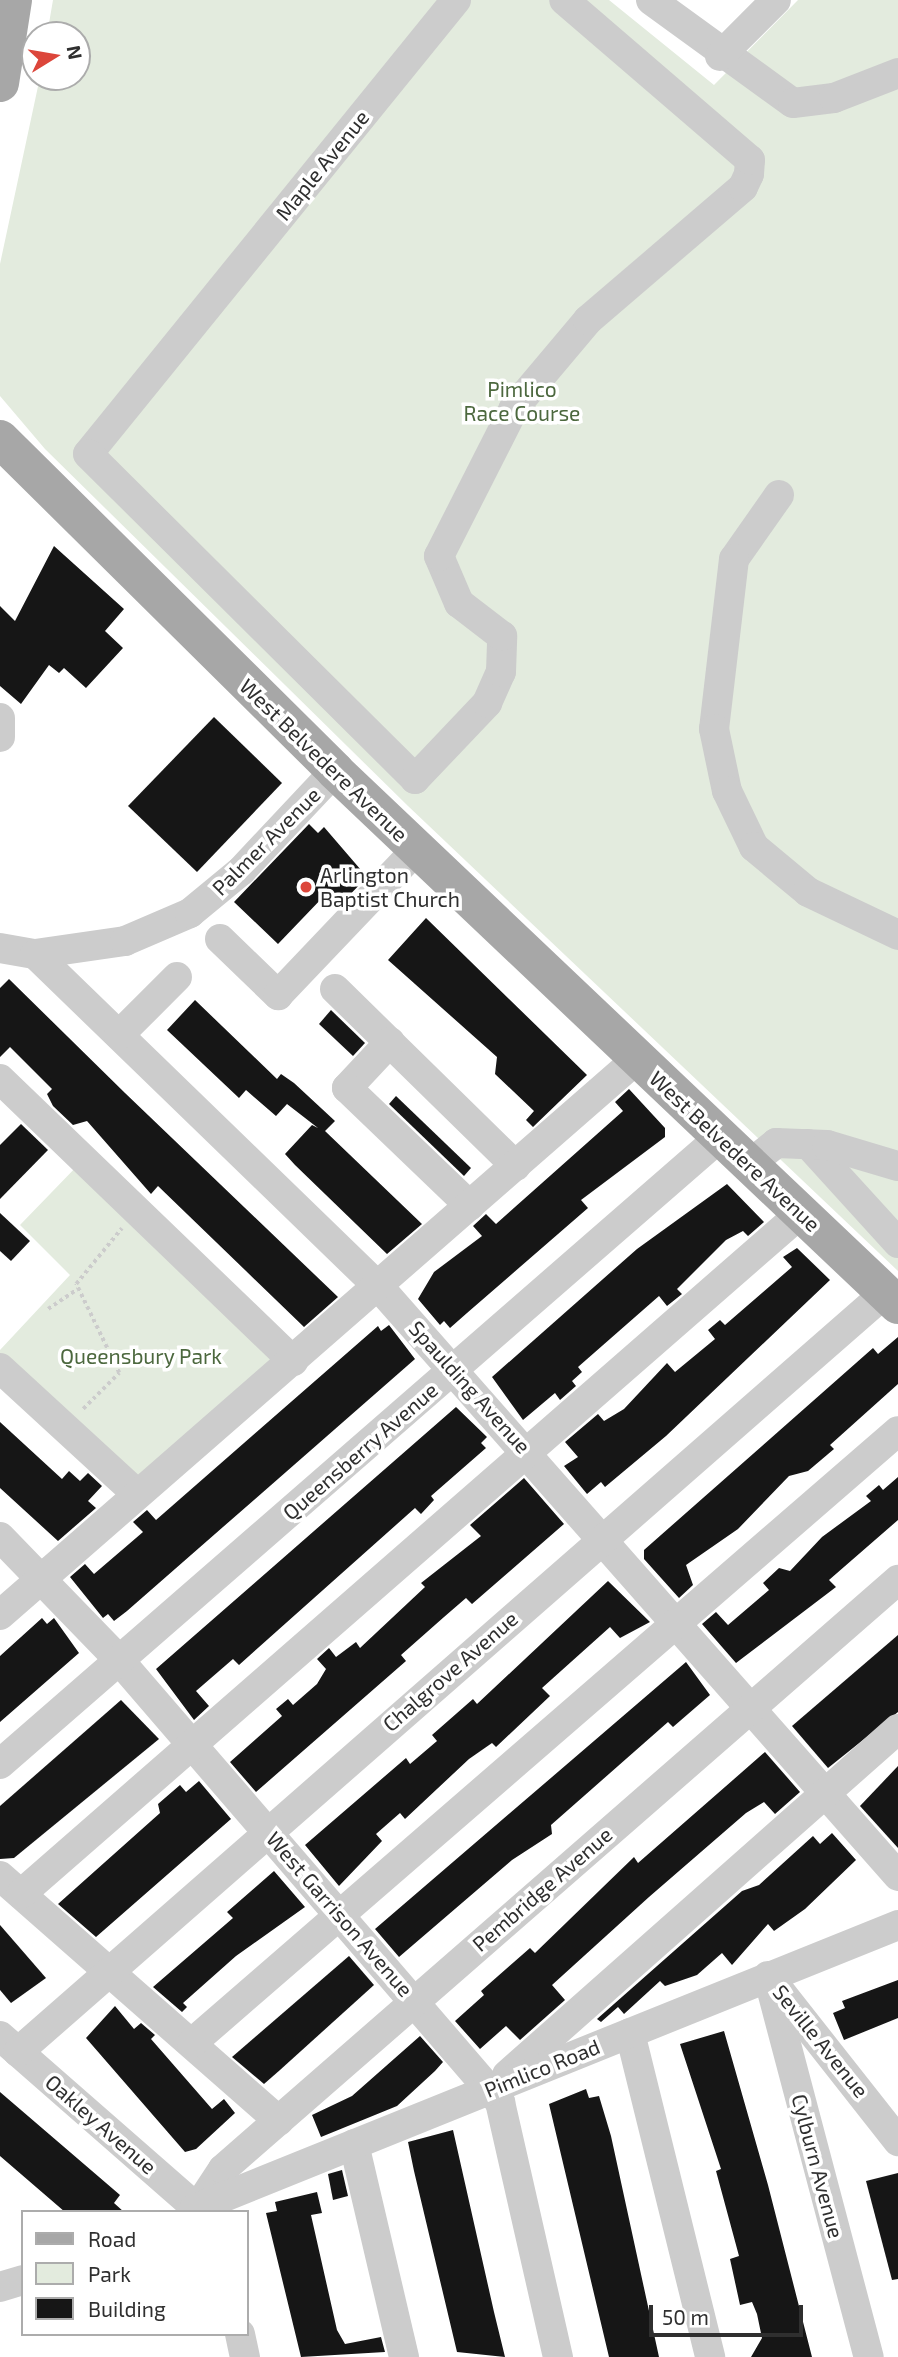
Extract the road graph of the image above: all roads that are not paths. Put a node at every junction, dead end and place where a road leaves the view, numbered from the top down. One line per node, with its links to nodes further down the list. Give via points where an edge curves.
1 (13, 0): 8 (main road)
2 (456, 0): 3 (street, Maple Avenue, via 88,453 415,779 487,703 501,672 502,636 459,603 439,556 514,408 588,320 743,187 749,174 750,160)
3 (564, 0)
4 (651, 0): 6 (street)
5 (776, 0): 6 (street)
6 (720, 56): 7 (street, via 793,103 834,98)
7 (898, 73)
8 (0, 83)
9 (0, 439): 13 (main road, West Belvedere Avenue)
10 (779, 495): 15 (street, via 731,572 714,729 727,791 754,848 808,892)
11 (0, 718): 12 (street)
12 (0, 737)
13 (335, 771): 14 (main road, West Belvedere Avenue); 18 (street, Palmer Avenue, via 241,870 190,913 125,941)
14 (417, 849): 16 (street, via 278,995); 23 (main road, West Belvedere Avenue)
15 (898, 935)
16 (220, 939)
17 (0, 948): 18 (street)
18 (35, 954): 21 (street, Spaulding Avenue)
19 (177, 977): 21 (street)
20 (335, 989): 22 (street)
21 (119, 1035): 33 (street, Spaulding Avenue)
22 (390, 1042): 28 (street); 30 (street, via 347,1088)
23 (637, 1059): 25 (main road, West Belvedere Avenue); 28 (street)
24 (0, 1079): 35 (street)
25 (720, 1137): 27 (main road, West Belvedere Avenue); 37 (street, Queensberry Avenue)
26 (808, 1144): 27 (street, via 776,1143); 29 (street); 32 (street)
27 (749, 1165): 31 (main road, West Belvedere Avenue)
28 (516, 1166): 30 (street)
29 (898, 1166)
30 (470, 1206): 33 (street)
31 (801, 1213): 34 (main road, West Belvedere Avenue); 39 (street)
32 (898, 1243)
33 (379, 1287): 35 (street); 37 (street, Spaulding Avenue)
34 (891, 1299): 42 (street, Chalgrove Avenue)
35 (293, 1361): 40 (street)
36 (0, 1368): 40 (street)
37 (454, 1368): 39 (street, Spaulding Avenue); 47 (street, Queensberry Avenue)
38 (898, 1430): 46 (street)
39 (527, 1452): 42 (street, Spaulding Avenue); 50 (street)
40 (137, 1494): 43 (street)
41 (0, 1536): 43 (street, West Garrison Avenue)
42 (602, 1538): 46 (street, Spaulding Avenue); 53 (street, Chalgrove Avenue)
43 (42, 1576): 45 (street); 47 (street, West Garrison Avenue)
44 (898, 1580): 48 (street, Pembridge Avenue)
45 (0, 1615)
46 (676, 1623): 48 (street, Spaulding Avenue); 56 (street)
47 (119, 1660): 50 (street, West Garrison Avenue); 51 (street, Queensberry Avenue)
48 (751, 1708): 52 (street, Spaulding Avenue); 60 (street, Pembridge Avenue)
49 (898, 1729): 52 (street)
50 (192, 1744): 53 (street, West Garrison Avenue); 55 (street)
51 (0, 1764)
52 (825, 1793): 54 (street, Spaulding Avenue); 64 (street)
53 (267, 1830): 56 (street, West Garrison Avenue); 58 (street, Chalgrove Avenue)
54 (897, 1874)
55 (11, 1885): 58 (street)
56 (340, 1914): 60 (street, West Garrison Avenue); 62 (street)
57 (898, 1924): 59 (street, Pimlico Road)
58 (110, 1969): 62 (street); 63 (street, Chalgrove Avenue)
59 (768, 1976): 61 (street, Pimlico Road); 65 (street, Seville Avenue); 77 (street, Cylburn Avenue)
60 (414, 2000): 64 (street, West Garrison Avenue); 66 (street, Pembridge Avenue)
61 (630, 2033): 64 (street, Pimlico Road); 76 (street)
62 (192, 2043): 66 (street)
63 (9, 2044): 69 (street, Oakley Avenue)
64 (491, 2089): 68 (street, Pimlico Road); 75 (street, West Garrison Avenue, via 500,2102)
65 (886, 2103): 67 (street, Seville Avenue)
66 (279, 2121): 69 (street, Pembridge Avenue, via 223,2169)
67 (898, 2141)
68 (354, 2144): 69 (street, Pimlico Road); 74 (street)
69 (195, 2210)
70 (21, 2281): 71 (street)
71 (0, 2287)
72 (240, 2336): 73 (street)
73 (245, 2357)
74 (404, 2357)
75 (558, 2357)
76 (710, 2357)
77 (869, 2357)

